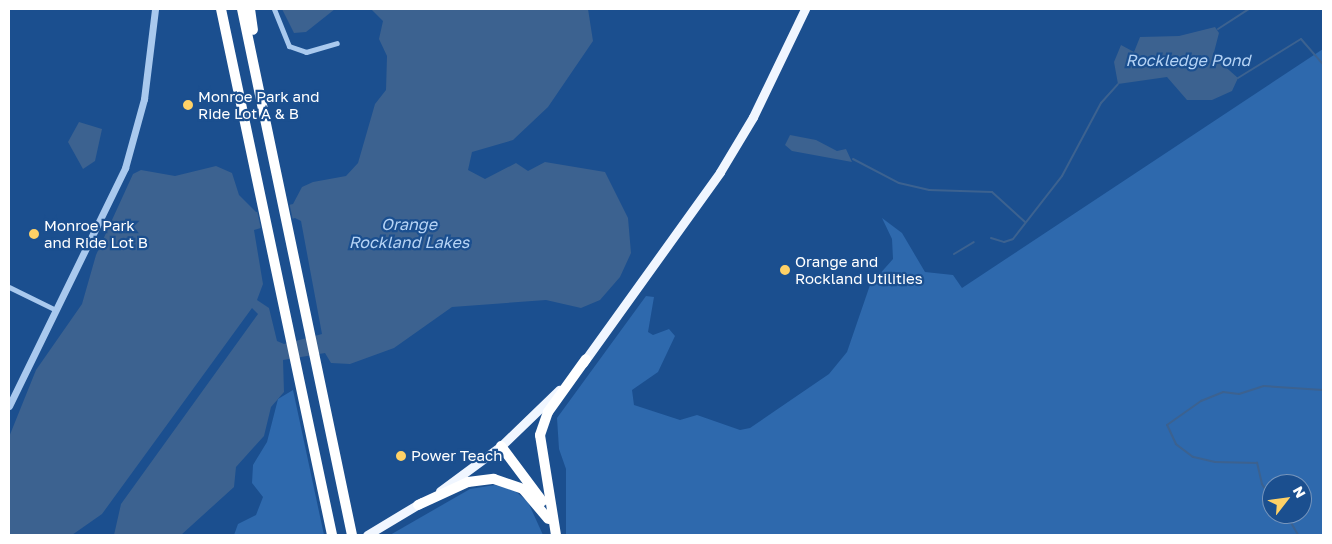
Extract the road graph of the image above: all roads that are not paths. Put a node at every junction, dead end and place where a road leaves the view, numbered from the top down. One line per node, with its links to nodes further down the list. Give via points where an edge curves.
1 (156, 9): 10 (street, via 144,99 130,152 109,206)
2 (221, 9): 18 (highway)
3 (242, 9): 8 (highway)
4 (250, 9): 8 (highway)
5 (274, 9): 7 (street, via 278,27 289,46 306,52)
6 (805, 9): 11 (main road, via 753,117 720,172)
7 (337, 43)
8 (259, 91): 19 (highway)
9 (9, 287): 10 (street)
10 (56, 310): 12 (street)
11 (586, 359): 13 (main road); 15 (highway, via 541,430 540,448)
12 (9, 406)
13 (501, 446): 14 (main road); 15 (highway, via 535,481); 16 (highway, via 536,491)
14 (418, 505): 16 (highway, via 468,482 494,479 523,489); 17 (main road)
15 (552, 508): 21 (highway)
16 (548, 519): 20 (highway)
17 (370, 534)
18 (332, 535)
19 (352, 535)
20 (551, 535)
21 (556, 535)

